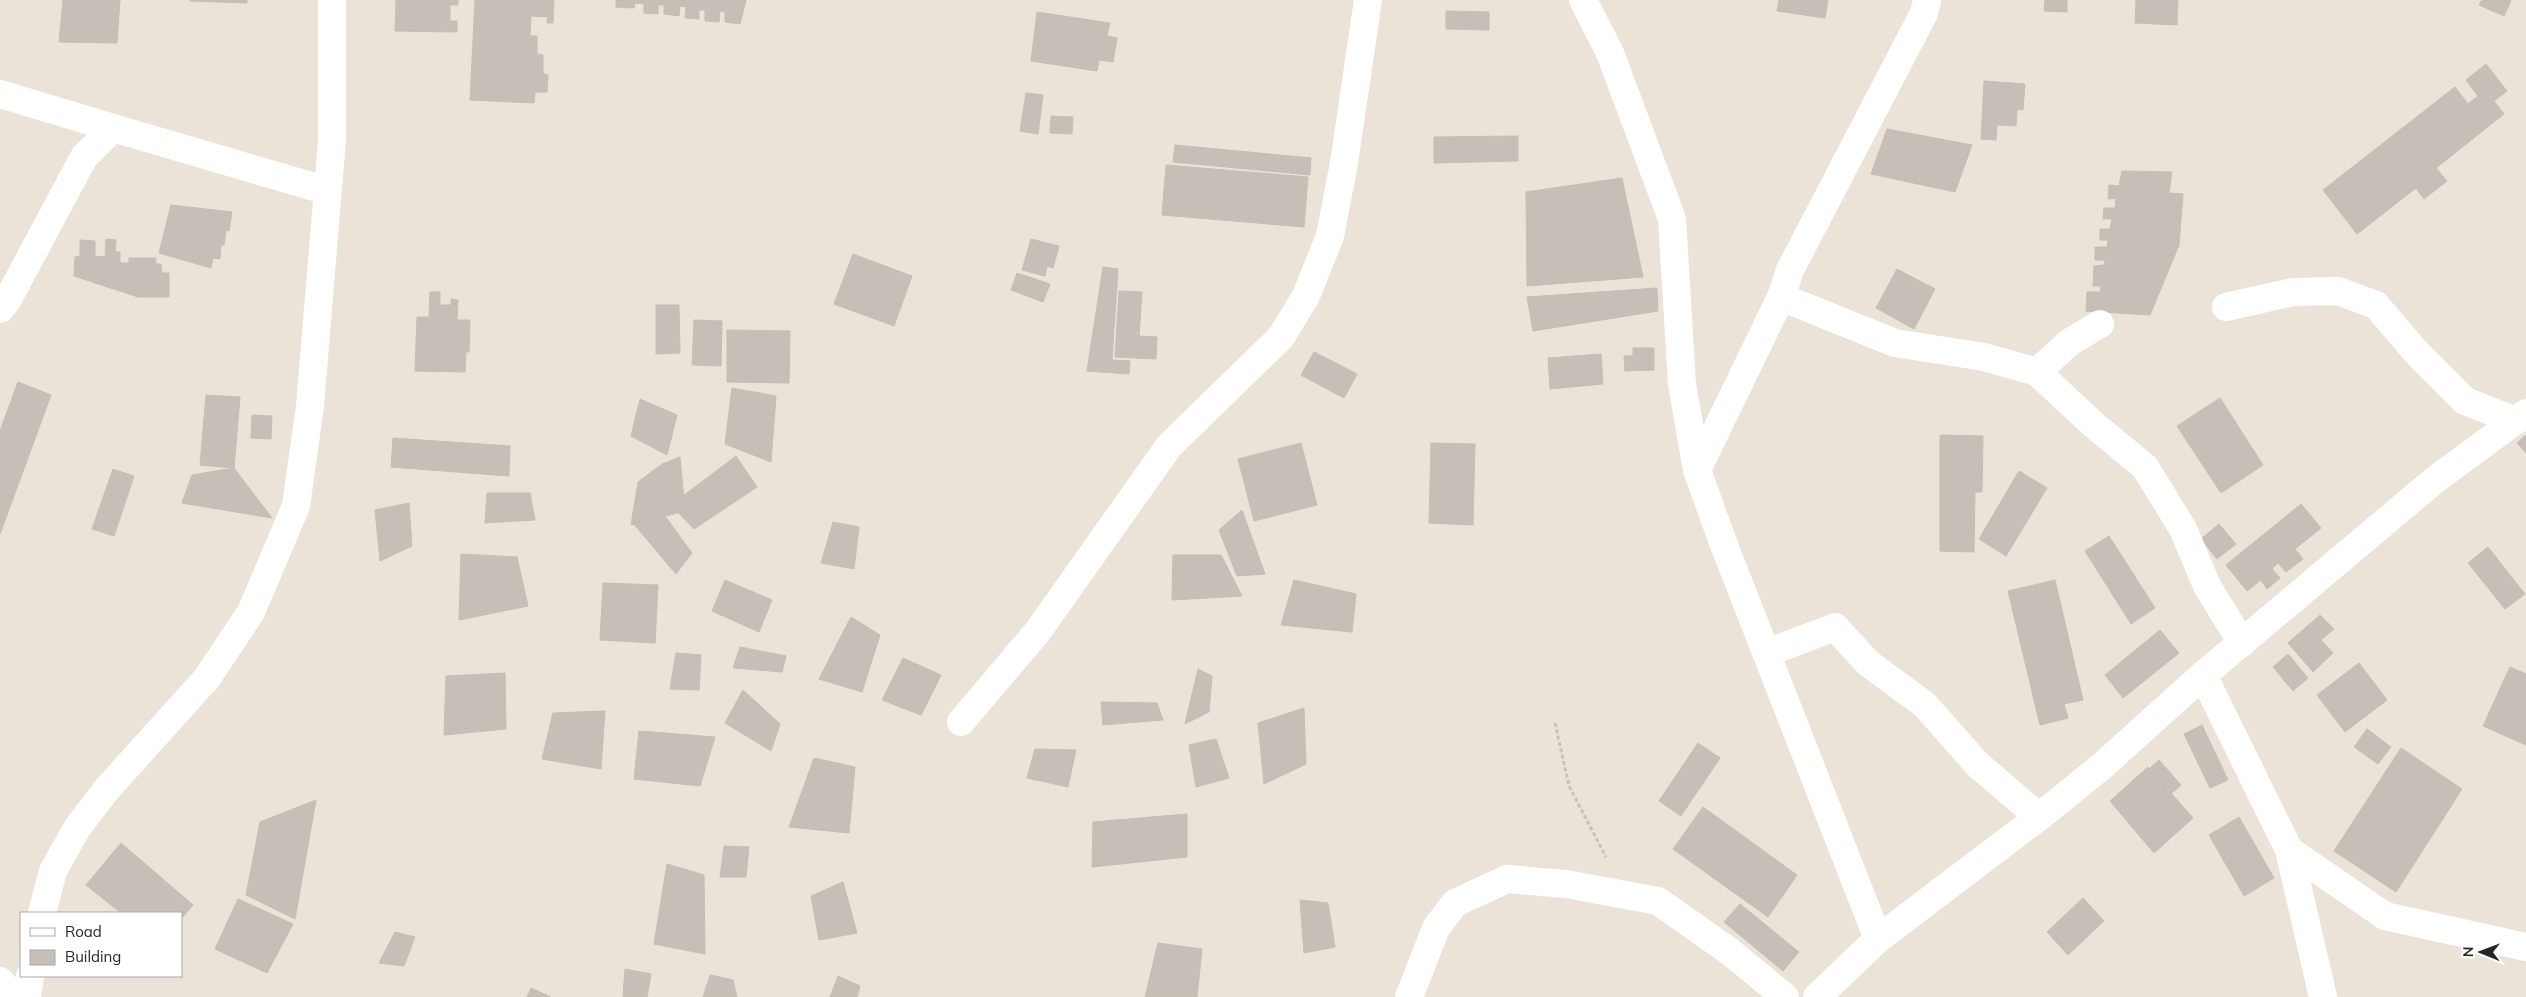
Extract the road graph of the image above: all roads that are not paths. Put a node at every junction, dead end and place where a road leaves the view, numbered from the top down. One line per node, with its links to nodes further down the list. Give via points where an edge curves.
1 (332, 0): 7 (street, via 332,141)
2 (1368, 0): 18 (street, via 1330,236 1306,296 1280,337 1169,446 1038,631)
3 (1583, 0): 14 (street, via 1610,53 1672,219 1682,384)
4 (1927, 0): 8 (street, via 1924,12 1790,270)
5 (0, 94): 6 (street)
6 (113, 128): 7 (street); 10 (street, via 84,157)
7 (328, 191): 21 (street, via 310,406 296,506 252,612 207,678 106,789 77,828 53,872)
8 (1781, 297): 12 (street, via 1895,343 1984,357); 14 (street)
9 (2226, 307): 13 (street, via 2293,292 2338,291 2376,305 2416,352 2465,401)
10 (0, 309)
11 (2100, 324): 12 (street, via 2070,342)
12 (2037, 372): 15 (street, via 2145,467 2183,529 2207,586)
13 (2521, 417): 15 (street, via 2436,478)
14 (1697, 470): 16 (street)
15 (2242, 643): 17 (street)
16 (1767, 653): 19 (street, via 1835,627 1868,663 1926,704 1977,764); 22 (street)
17 (2203, 675): 19 (street, via 2102,766); 20 (street)
18 (961, 722)
19 (2039, 817): 22 (street)
20 (2289, 850): 23 (street, via 2384,916); 31 (street)
21 (42, 912)
22 (1878, 939): 30 (street)
23 (2526, 947)
24 (30, 977): 27 (street)
25 (0, 981): 26 (street)
26 (15, 997)
27 (27, 997)
28 (1409, 997): 29 (street, via 1436,928 1455,903 1507,879 1566,884 1658,901 1729,951)
29 (1785, 997)
30 (1817, 997)
31 (2323, 997)

